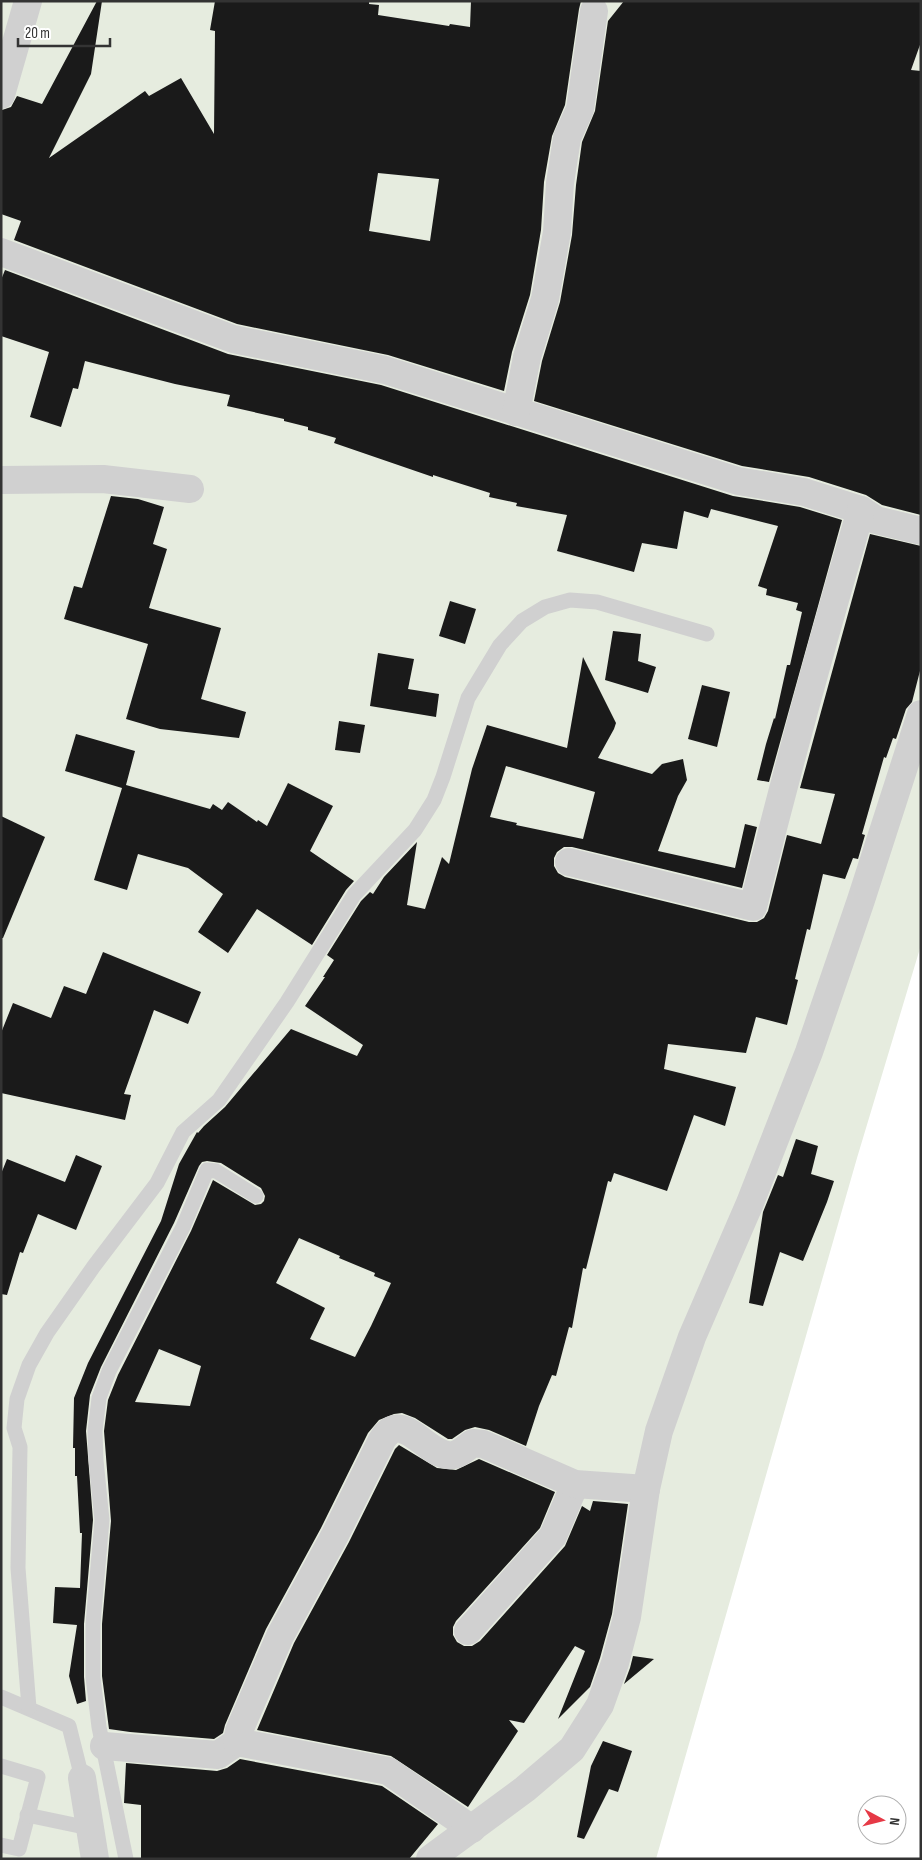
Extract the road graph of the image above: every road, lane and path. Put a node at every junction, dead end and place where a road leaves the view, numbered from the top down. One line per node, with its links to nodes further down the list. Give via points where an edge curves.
1 (28, 1): 3 (street)
2 (594, 11): 5 (street, via 580,108 564,156 557,232 545,299 527,357)
3 (1, 95)
4 (1, 252): 5 (street, via 233,339 385,370)
5 (516, 412): 8 (street, via 738,481 804,492)
6 (1, 480): 7 (street, via 104,479)
7 (190, 489)
8 (861, 510): 9 (street, via 876,520); 12 (street, via 816,662 752,907)
9 (921, 531)
10 (707, 634): 18 (lane, via 597,602 570,600 545,607 522,621 500,644 468,698 443,778 416,830 354,895 287,1002 219,1100 183,1132 156,1183 47,1333 26,1373 17,1399 14,1428 20,1447 18,1568)
11 (921, 714): 15 (street, via 809,1052 750,1204 692,1337 659,1431)
12 (569, 862)
13 (256, 1196): 20 (lane, via 216,1171 208,1170 109,1371 99,1398 95,1431 102,1520 93,1624 93,1677)
14 (575, 1484): 15 (street); 16 (street, via 553,1536); 19 (street, via 489,1446 473,1443 461,1453 447,1456 404,1429 390,1430 280,1636)
15 (646, 1489): 25 (street, via 627,1617 600,1705 572,1749)
16 (468, 1630)
17 (1, 1697): 18 (lane)
18 (29, 1708): 22 (lane, via 69,1726)
19 (237, 1742): 20 (street, via 218,1755); 25 (street, via 388,1772)
20 (104, 1746): 28 (lane)
21 (1, 1766): 23 (lane, via 38,1777)
22 (82, 1778): 24 (street)
23 (27, 1815): 24 (lane); 26 (lane, via 19,1849)
24 (89, 1828): 27 (street)
25 (472, 1829): 29 (street)
26 (1, 1844)
27 (95, 1859)
28 (126, 1859)
29 (430, 1859)

